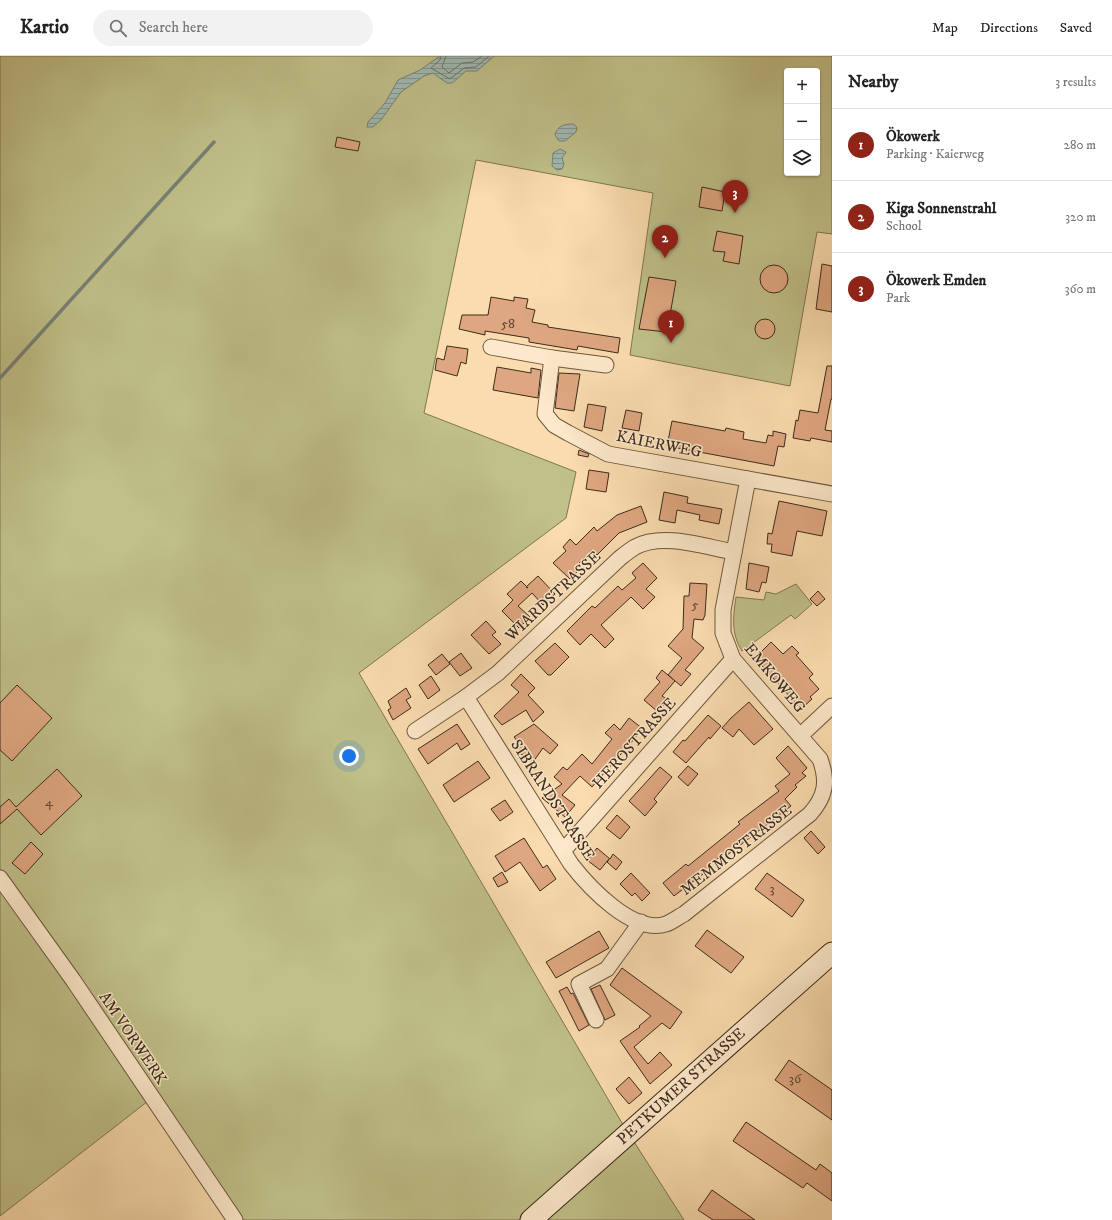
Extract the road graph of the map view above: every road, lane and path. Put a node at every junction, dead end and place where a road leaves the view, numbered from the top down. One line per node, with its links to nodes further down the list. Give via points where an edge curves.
1 (491, 347): 2 (street)
2 (552, 358): 3 (street); 4 (street, KAIERWEG, via 545,414 554,425 608,454)
3 (606, 365)
4 (748, 479): 5 (street, KAIERWEG); 6 (street, EMKOWEG)
5 (832, 494)
6 (734, 552): 7 (street, EMKOWEG, via 723,610 724,633); 8 (street, WIARDSTRASSE, via 667,539 635,547 620,558 498,673)
7 (733, 659): 11 (street, EMKOWEG); 13 (street, HEROSTRASSE)
8 (466, 697): 10 (street, WIARDSTRASSE); 13 (street, SIBRANDSTRASSE)
9 (832, 706): 11 (street)
10 (415, 731)
11 (800, 736): 12 (street, EMKOWEG, via 820,759)
12 (825, 772): 16 (street, MEMMOSTRASSE, via 823,796 810,814 684,914 665,925)
13 (563, 850): 15 (street, SIBRANDSTRASSE, via 585,882 603,900)
14 (0, 878): 19 (street, AM VORWERK, via 73,980)
15 (622, 912): 16 (street, MEMMOSTRASSE)
16 (640, 922): 18 (street, via 607,969 579,984)
17 (832, 953): 20 (main road, PETKUMER STRASSE)
18 (596, 1020)
19 (235, 1220)
20 (531, 1220)

